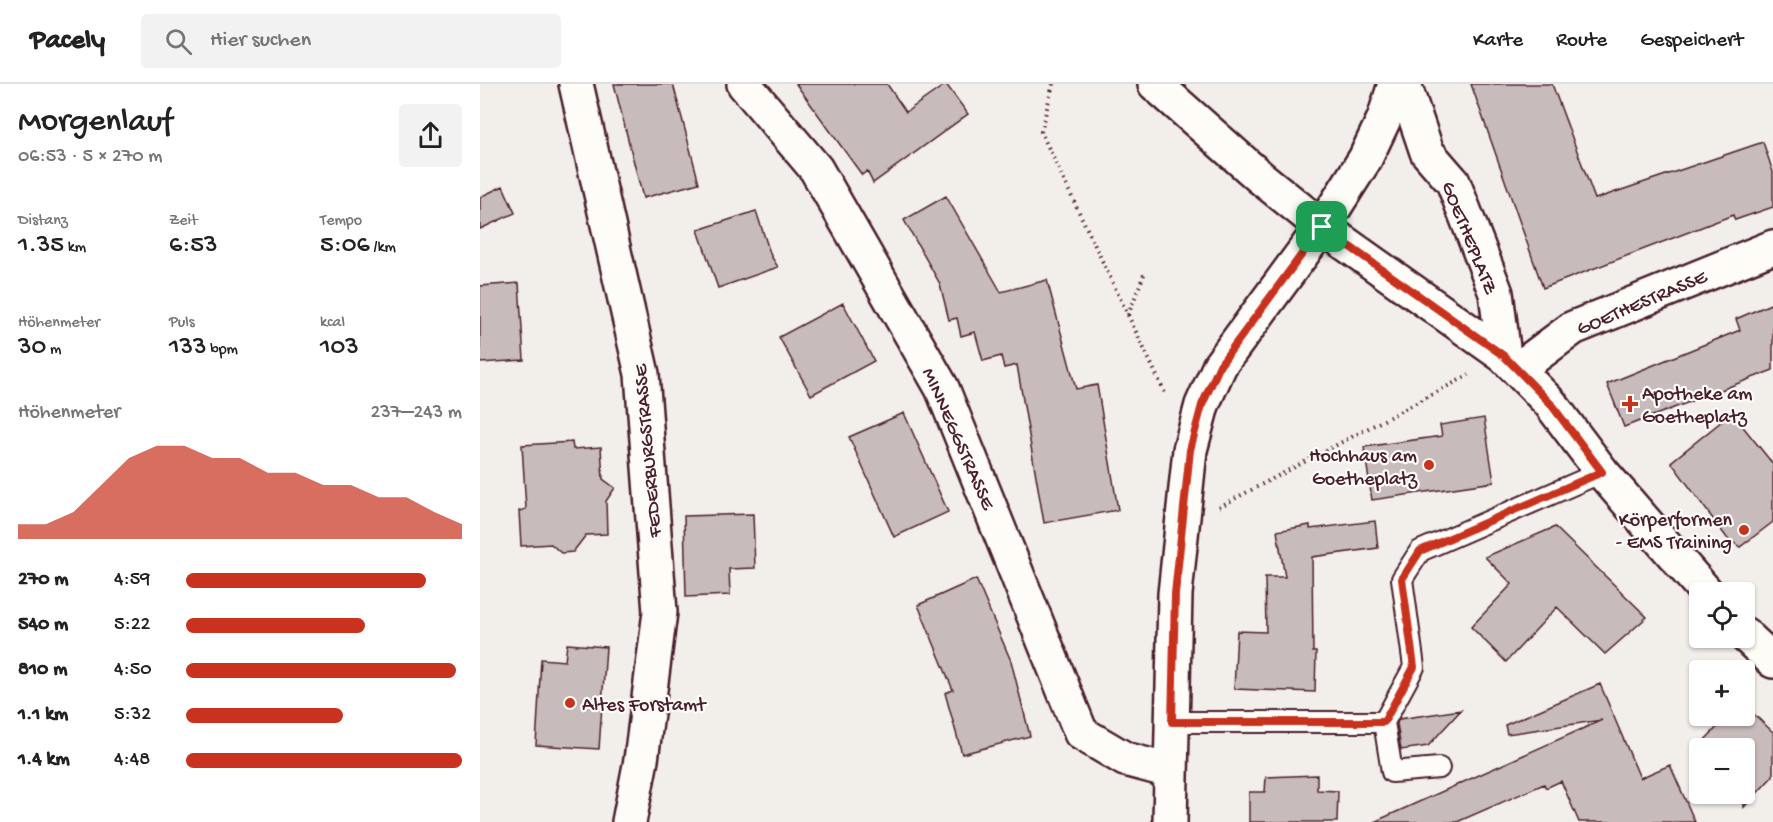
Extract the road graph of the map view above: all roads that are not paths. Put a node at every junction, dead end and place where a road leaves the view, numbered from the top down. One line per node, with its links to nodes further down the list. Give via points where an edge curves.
1 (576, 84): 17 (street, FEDERBURGSTRASSE, via 642,374 660,612)
2 (744, 84): 16 (street, MINNEGGSTRASSE, via 816,169 942,388 1082,733 1125,759)
3 (1155, 84): 6 (street)
4 (1395, 84): 6 (street, via 1365,159)
5 (1404, 84): 8 (street, GOETHEPLATZ, via 1427,152 1453,182 1496,292)
6 (1322, 227): 8 (street); 13 (street, via 1220,365 1202,405 1190,450 1175,594)
7 (1773, 248): 8 (street, GOETHESTRASSE, via 1573,328)
8 (1511, 363): 9 (street, via 1550,403)
9 (1602, 472): 10 (street); 14 (lane, via 1420,551 1402,579 1414,667)
10 (1697, 582)
11 (1755, 644): 12 (street)
12 (1773, 661)
13 (1172, 722): 14 (lane); 16 (street)
14 (1384, 722): 15 (lane, via 1392,772)
15 (1439, 768)
16 (1170, 771): 18 (street)
17 (629, 822)
18 (1170, 822)

